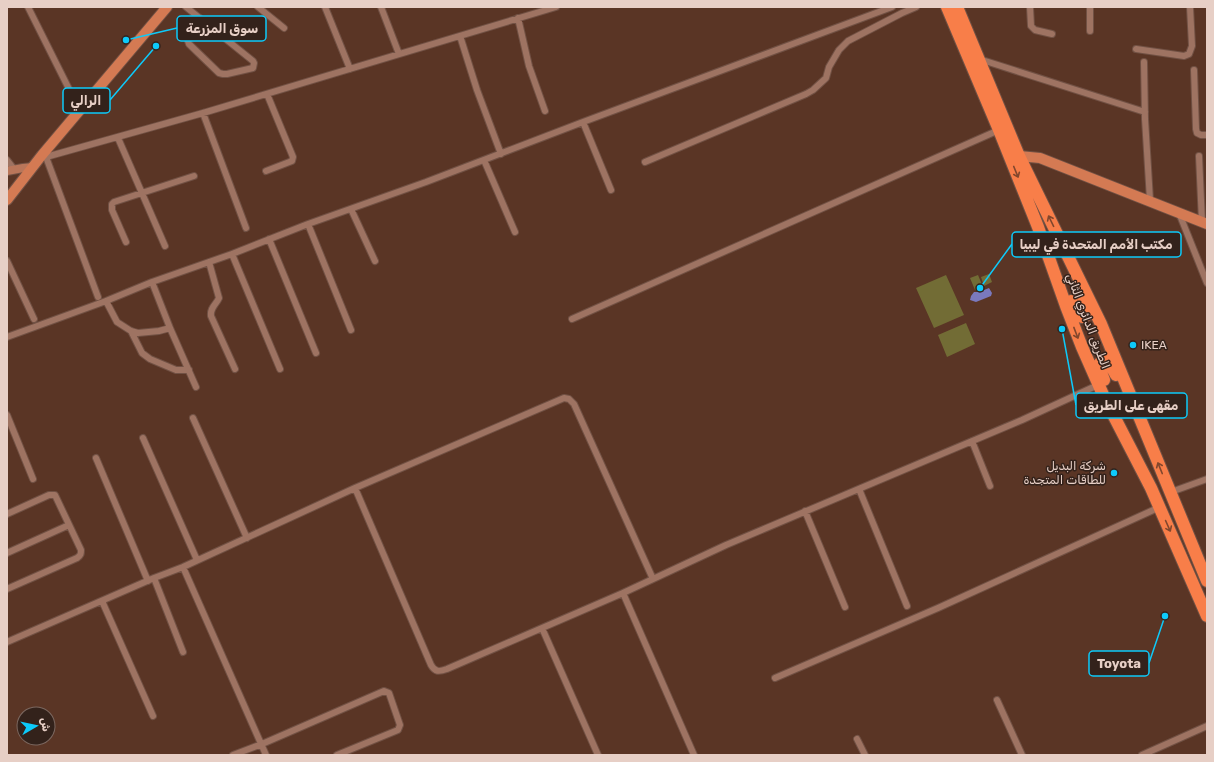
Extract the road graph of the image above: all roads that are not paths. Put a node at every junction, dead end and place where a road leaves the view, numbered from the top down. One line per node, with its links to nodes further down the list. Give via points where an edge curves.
1 (28, 7): 28 (street)
2 (167, 7): 28 (main road)
3 (186, 7): 15 (street)
4 (258, 7): 17 (street)
5 (324, 7): 25 (street)
6 (381, 7): 22 (street)
7 (556, 7): 16 (street)
8 (892, 7): 32 (street)
9 (916, 7): 42 (street, via 848,41 829,66 826,78 813,90)
10 (947, 7): 33 (highway, الطريق الدائري الثاني)
11 (956, 7): 23 (highway, الطريق الدائري الثاني)
12 (1030, 7): 19 (street, via 1031,26 1035,30)
13 (1090, 7): 18 (street)
14 (1190, 7): 21 (street, via 1192,46 1189,54 1184,56)
15 (200, 18): 15 (street, via 187,38 189,44 219,73 227,74 253,68 253,61)
16 (518, 18): 20 (street); 29 (street, via 529,66)
17 (284, 28)
18 (1090, 30)
19 (1052, 34)
20 (460, 36): 22 (street); 36 (street)
21 (1136, 49)
22 (399, 54): 25 (street)
23 (978, 59): 30 (street); 38 (highway, الطريق الدائري الثاني)
24 (1144, 62): 30 (street)
25 (350, 69): 27 (street)
26 (1194, 70): 34 (street, via 1196,129 1197,133)
27 (267, 94): 31 (street); 45 (street, via 293,157 292,161)
28 (80, 111): 37 (main road)
29 (545, 111)
30 (1145, 112): 50 (street)
31 (203, 113): 35 (street); 56 (street)
32 (583, 122): 36 (street); 47 (street)
33 (999, 130): 55 (highway, الطريق الدائري الثاني, one-way to 55); 71 (street)
34 (1207, 135)
35 (118, 138): 37 (street); 48 (street)
36 (501, 154): 41 (street)
37 (44, 156): 43 (main road); 68 (street)
38 (1019, 156): 50 (main road, via 1040,158); 62 (highway, الطريق الدائري الثاني, one-way to 38)
39 (1199, 156): 53 (street)
40 (7, 160): 44 (street)
41 (484, 160): 51 (street); 57 (street)
42 (645, 162)
43 (33, 167): 44 (main road); 49 (main road)
44 (11, 170)
45 (266, 171)
46 (194, 176): 48 (street)
47 (611, 190)
48 (142, 193): 59 (street, via 112,204 112,210); 60 (street)
49 (7, 200)
50 (1150, 200): 52 (main road)
51 (351, 209): 54 (street); 64 (street)
52 (1179, 212): 53 (main road); 67 (street)
53 (1205, 223)
54 (308, 224): 58 (street); 73 (street)
55 (1038, 227): 62 (highway, via 1075,310 1084,317 1088,312 1087,307); 80 (highway, الطريق الدائري الثاني, one-way to 80)
56 (246, 228)
57 (515, 232)
58 (269, 239): 61 (street); 76 (street)
59 (126, 242)
60 (165, 246)
61 (232, 254): 65 (street); 78 (street)
62 (1068, 257): 84 (highway, الطريق الدائري الثاني, via 1102,324)
63 (7, 261): 70 (street)
64 (375, 261)
65 (209, 262): 66 (street); 77 (street, via 220,298 210,311 211,316)
66 (152, 282): 69 (street); 72 (street)
67 (1207, 283)
68 (98, 297)
69 (106, 301): 74 (street, via 117,322); 75 (street)
70 (34, 319)
71 (572, 319)
72 (170, 328): 74 (street, via 144,333); 79 (street)
73 (351, 330)
74 (131, 331): 79 (street, via 142,353 150,359 176,370)
75 (7, 337)
76 (316, 353)
77 (235, 369)
78 (280, 369)
79 (189, 370): 81 (street)
80 (1098, 385): 86 (street); 92 (highway, الطريق الدائري الثاني)
81 (196, 387)
82 (7, 414): 88 (street)
83 (193, 418): 99 (street)
84 (1144, 429): 92 (highway, via 1108,361 1101,361 1099,367); 94 (highway, الطريق الدائري الثاني, one-way to 84)
85 (142, 438): 101 (street)
86 (972, 441): 90 (street); 93 (street)
87 (96, 458): 104 (street)
88 (33, 479)
89 (1207, 479): 94 (street)
90 (990, 486)
91 (355, 488): 99 (street); 103 (street, via 562,398 570,399); 112 (street, via 433,668 437,671)
92 (1151, 488): 95 (highway, الطريق الدائري الثاني)
93 (859, 489): 96 (street); 109 (street)
94 (1170, 492): 105 (highway, الطريق الدائري الثاني)
95 (1160, 508): 111 (highway, الطريق الدائري الثاني, one-way to 111); 115 (street)
96 (805, 511): 103 (street); 110 (street)
97 (7, 514): 98 (street, via 52,494 57,497)
98 (69, 525): 100 (street); 106 (street, via 81,550 80,556)
99 (247, 538): 101 (street)
100 (7, 553)
101 (197, 560): 102 (street)
102 (183, 567): 104 (street); 120 (street)
103 (653, 579): 107 (street)
104 (151, 580): 108 (street); 114 (street)
105 (1207, 581)
106 (7, 589)
107 (623, 593): 112 (street); 125 (street)
108 (102, 601): 113 (street); 117 (street)
109 (907, 606)
110 (845, 607)
111 (1207, 616)
112 (542, 628): 124 (street)
113 (7, 641)
114 (183, 652)
115 (775, 678)
116 (997, 700): 127 (street)
117 (153, 716)
118 (1207, 726): 128 (street)
119 (858, 739): 126 (street)
120 (262, 744): 121 (street); 122 (street); 123 (street, via 387,691 400,726 398,730)
121 (233, 755)
122 (266, 755)
123 (337, 755)
124 (598, 755)
125 (694, 755)
126 (864, 755)
127 (1022, 755)
128 (1142, 755)

